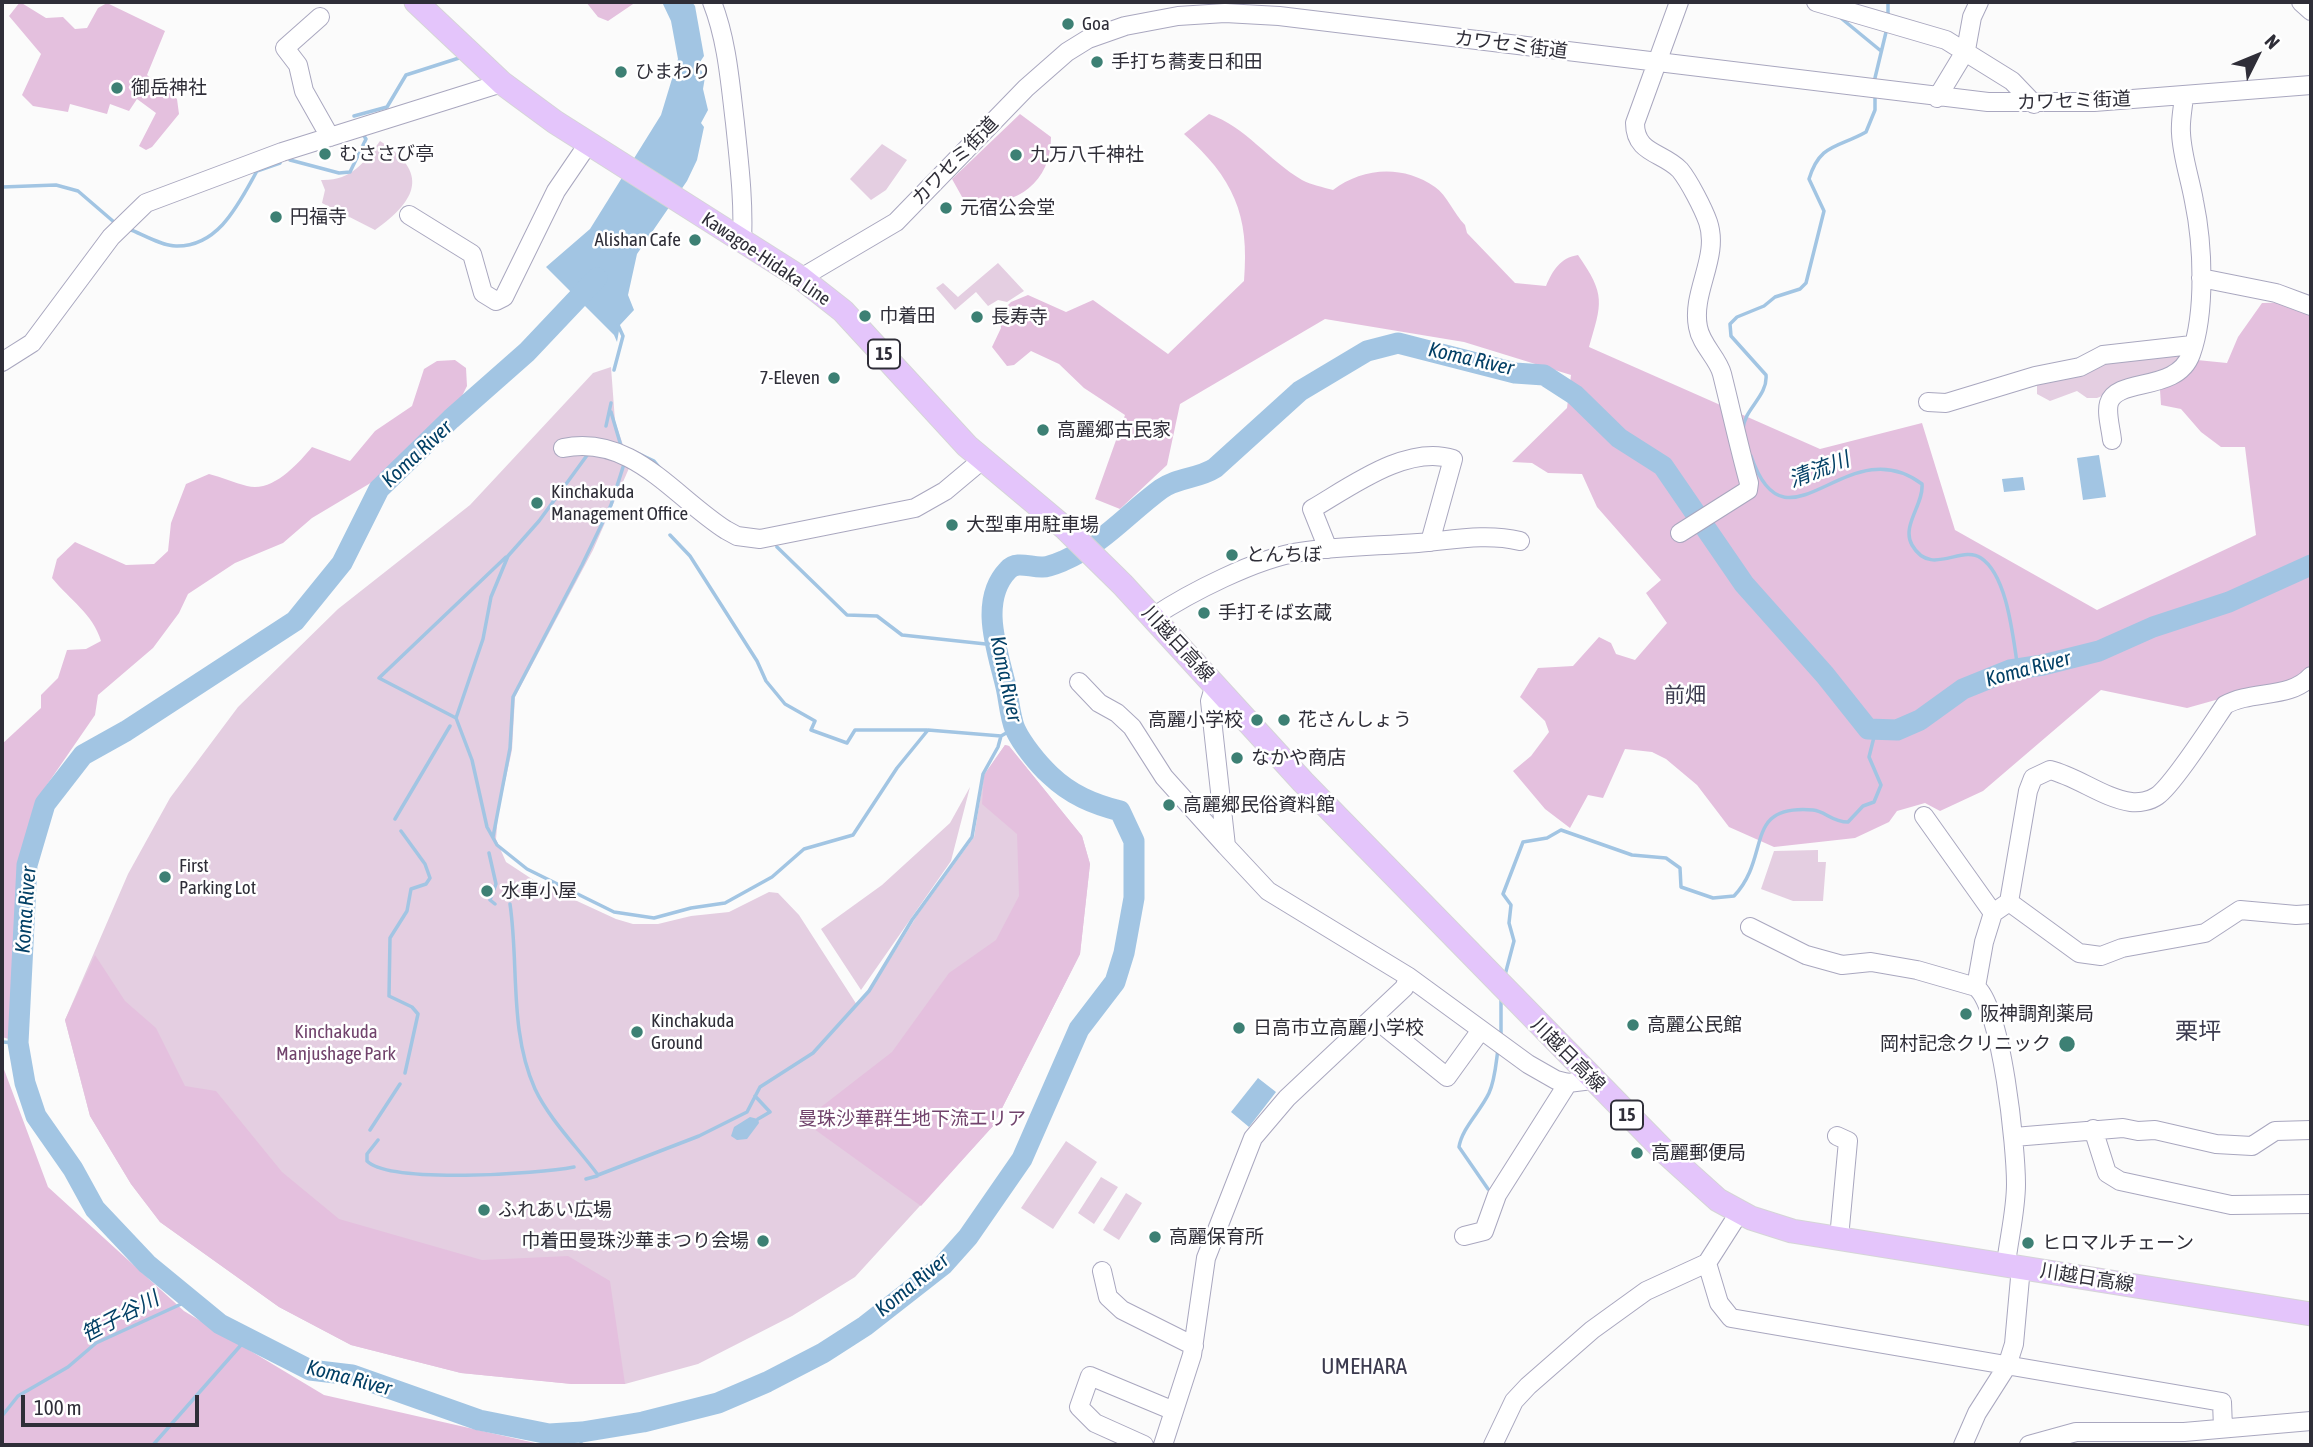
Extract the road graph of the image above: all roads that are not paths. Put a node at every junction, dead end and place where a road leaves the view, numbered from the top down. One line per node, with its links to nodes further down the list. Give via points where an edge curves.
1 (416, 2): 11 (main road, 15)
2 (712, 2): 19 (street, via 720,22 731,93 743,199)
3 (1679, 2): 10 (street)
4 (1816, 2): 9 (street)
5 (1979, 2): 9 (street)
6 (2301, 2): 7 (street)
7 (2311, 11)
8 (320, 17): 16 (street, via 285,48 298,65 304,91)
9 (1966, 50): 14 (street); 15 (street, via 2012,82)
10 (1656, 63): 14 (street, カワセミ街道); 20 (street, カワセミ街道, via 1279,16 1225,13 1143,22 1108,32 1067,52 896,222); 29 (street, via 1635,132 1643,148 1680,170 1709,224 1712,239 1697,325 1707,352 1721,371 1749,483 1748,489)
11 (502, 83): 16 (street); 17 (main road, Kawagoe-Hidaka Line / 15)
12 (2311, 85): 13 (street, カワセミ街道)
13 (2184, 96): 15 (street, カワセミ街道); 21 (street, via 2181,131 2195,203)
14 (1937, 98): 15 (street, カワセミ街道)
15 (2034, 104)
16 (330, 138): 24 (street, via 146,203 111,237 32,343)
17 (587, 144): 18 (street, via 556,191 504,297 496,301 483,293 472,254); 19 (main road, Kawagoe-Hidaka Line / 15)
18 (409, 215)
19 (741, 241): 20 (main road, Kawagoe-Hidaka Line / 15)
20 (801, 278): 28 (main road, Kawagoe-Hidaka Line / 15, via 857,323)
21 (2201, 278): 22 (street, via 2276,292); 23 (street)
22 (2311, 306)
23 (2192, 345): 25 (street, via 2103,355 2080,367 1946,403); 26 (street, via 2183,367 2171,378 2111,398)
24 (2, 362)
25 (1928, 402)
26 (2112, 440)
27 (563, 448): 28 (street, via 603,446 628,455 726,530 760,539 915,508 945,491)
28 (982, 460): 33 (main road, Kawagoe-Hidaka Line / 15, via 1066,529)
29 (1680, 533)
30 (1430, 541): 31 (street, via 1500,536); 32 (street); 32 (street, via 1452,459 1440,455 1385,466 1312,509)
31 (1520, 541)
32 (1328, 550): 34 (street, via 1299,552 1263,563)
33 (1122, 585): 34 (main road, 川越日高線 / 15)
34 (1153, 617): 37 (main road, 川越日高線 / 15)
35 (2311, 676): 40 (street, via 2303,685 2239,697 2225,705 2169,783 2147,801 2119,798 2050,770 2033,778)
36 (1079, 682): 39 (street, via 1132,727 1164,777)
37 (1215, 684): 39 (street, via 1210,701); 48 (main road, 川越日高線 / 15, via 1303,782)
38 (1924, 816): 41 (street)
39 (1226, 846): 44 (street, via 1268,891)
40 (2009, 902): 41 (street); 42 (street, via 2079,953 2101,956 2205,933 2240,911)
41 (1993, 913): 45 (street)
42 (2311, 914)
43 (1750, 927): 45 (street, via 1806,955 1842,965 1871,962)
44 (1409, 977): 46 (street); 47 (street)
45 (1976, 986): 53 (street, via 1990,1006)
46 (1374, 1018): 47 (street, via 1447,1077); 62 (street, via 1287,1098 1253,1138 1206,1258)
47 (1481, 1030): 49 (street, via 1528,1064)
48 (1592, 1080): 49 (street); 55 (main road, 川越日高線 / 15, via 1708,1194)
49 (1568, 1083): 56 (street, via 1497,1195 1484,1231)
50 (2093, 1129): 51 (street, via 2155,1130 2216,1144 2252,1146 2275,1131); 53 (street); 54 (street, via 2107,1173 2120,1181 2231,1205)
51 (2311, 1130)
52 (1837, 1136): 57 (street, via 1848,1141)
53 (2014, 1137): 59 (street)
54 (2311, 1203)
55 (1739, 1213): 57 (main road, 川越日高線 / 15, via 1792,1231); 58 (street)
56 (1464, 1236)
57 (1839, 1238): 59 (main road, 川越日高線 / 15)
58 (1707, 1263): 63 (street, via 1719,1303 1731,1318); 72 (street, via 1646,1291 1592,1330 1514,1401)
59 (2013, 1265): 61 (main road, 川越日高線 / 15); 63 (street, via 2014,1345)
60 (1102, 1271): 62 (street, via 1108,1297 1122,1310)
61 (2311, 1314)
62 (1194, 1346): 64 (street)
63 (2007, 1366): 66 (street, via 2222,1402); 69 (street, via 1977,1413)
64 (1174, 1412): 70 (street, via 1090,1376 1079,1407 1095,1423); 71 (street)
65 (2311, 1421): 66 (street)
66 (2222, 1428): 68 (street)
67 (2133, 1439): 68 (street); 73 (street, via 2111,1430 2076,1432)
68 (2180, 1439)
69 (1967, 1444)
70 (1144, 1445)
71 (1163, 1445)
72 (1493, 1445)
73 (2029, 1445)

